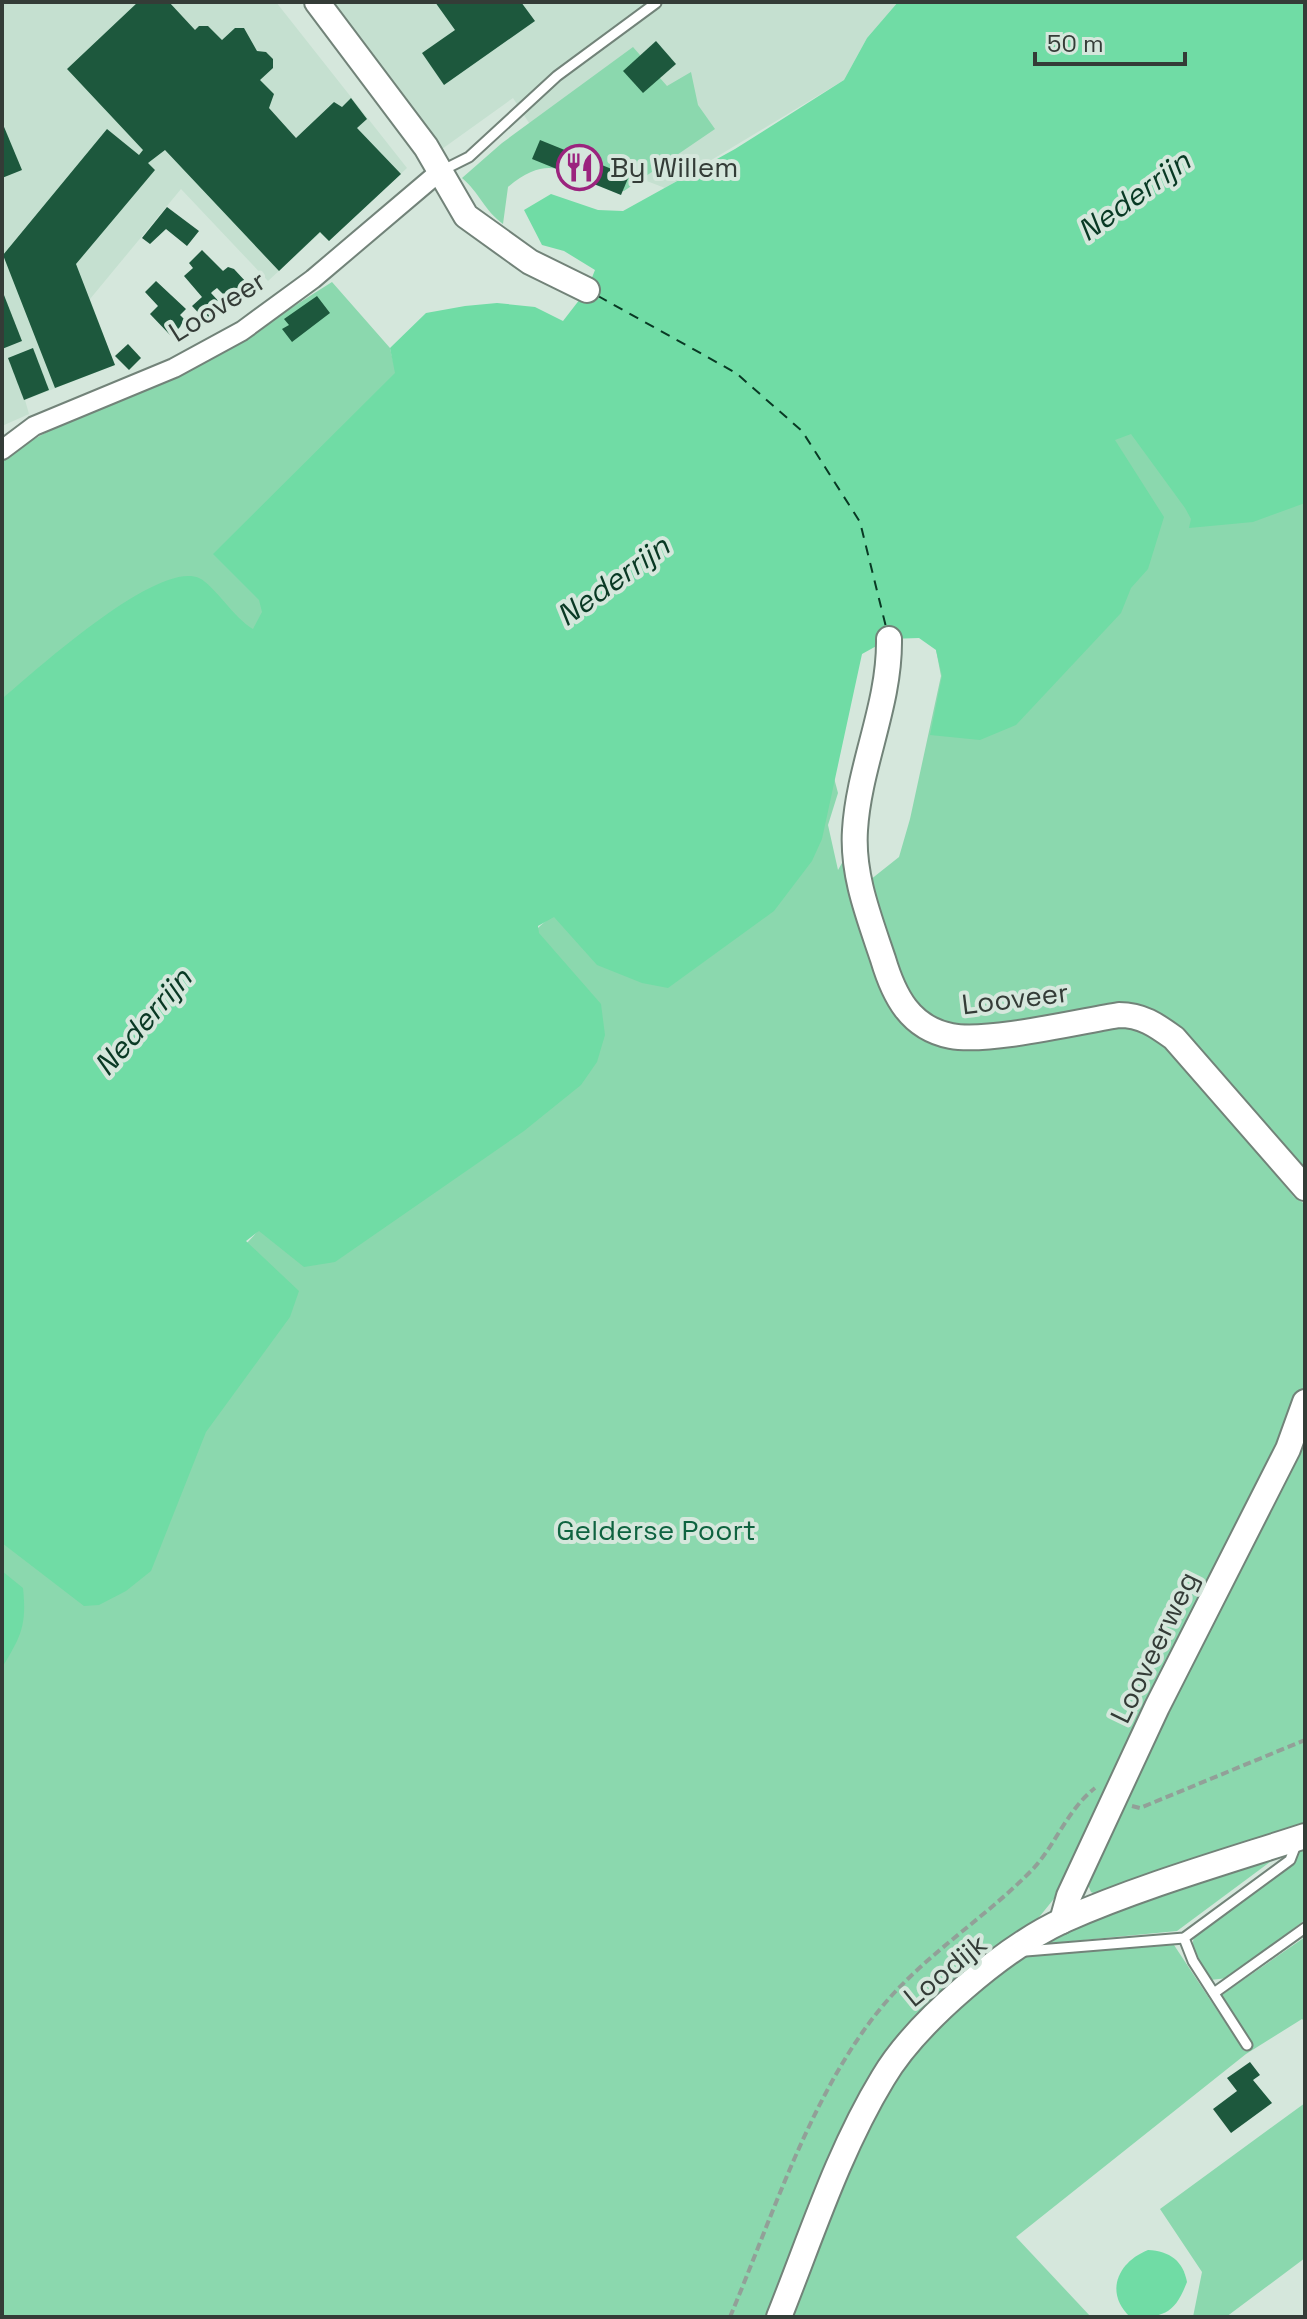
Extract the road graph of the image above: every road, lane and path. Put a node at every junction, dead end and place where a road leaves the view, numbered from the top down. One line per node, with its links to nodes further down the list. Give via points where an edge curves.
1 (317, 2): 3 (street, via 426,147)
2 (656, 3): 3 (lane, via 557,76 469,157)
3 (438, 173): 4 (street, via 474,225 530,262); 5 (street, Looveer, via 313,279 242,331 174,368 34,426)
4 (587, 290)
5 (2, 450)
6 (889, 639): 7 (street, Looveer, via 889,670 859,799 855,868 889,980 911,1018 938,1033 969,1038 1119,1015 1149,1021 1174,1038)
7 (1305, 1188)
8 (1305, 1402): 10 (street, Looveerweg, via 1288,1449)
9 (1305, 1740): 10 (path, via 1140,1808)
10 (1114, 1801): 12 (street, Looveerweg)
11 (1302, 1837): 12 (street, Loodijk); 14 (lane, via 1290,1860)
12 (1062, 1921): 15 (street, Loodijk)
13 (1305, 1928): 16 (lane)
14 (1184, 1938): 15 (lane); 16 (lane)
15 (1014, 1952): 18 (street, Loodijk, via 951,1998 884,2075 853,2133)
16 (1214, 1993): 17 (lane)
17 (1247, 2045)
18 (779, 2317)

